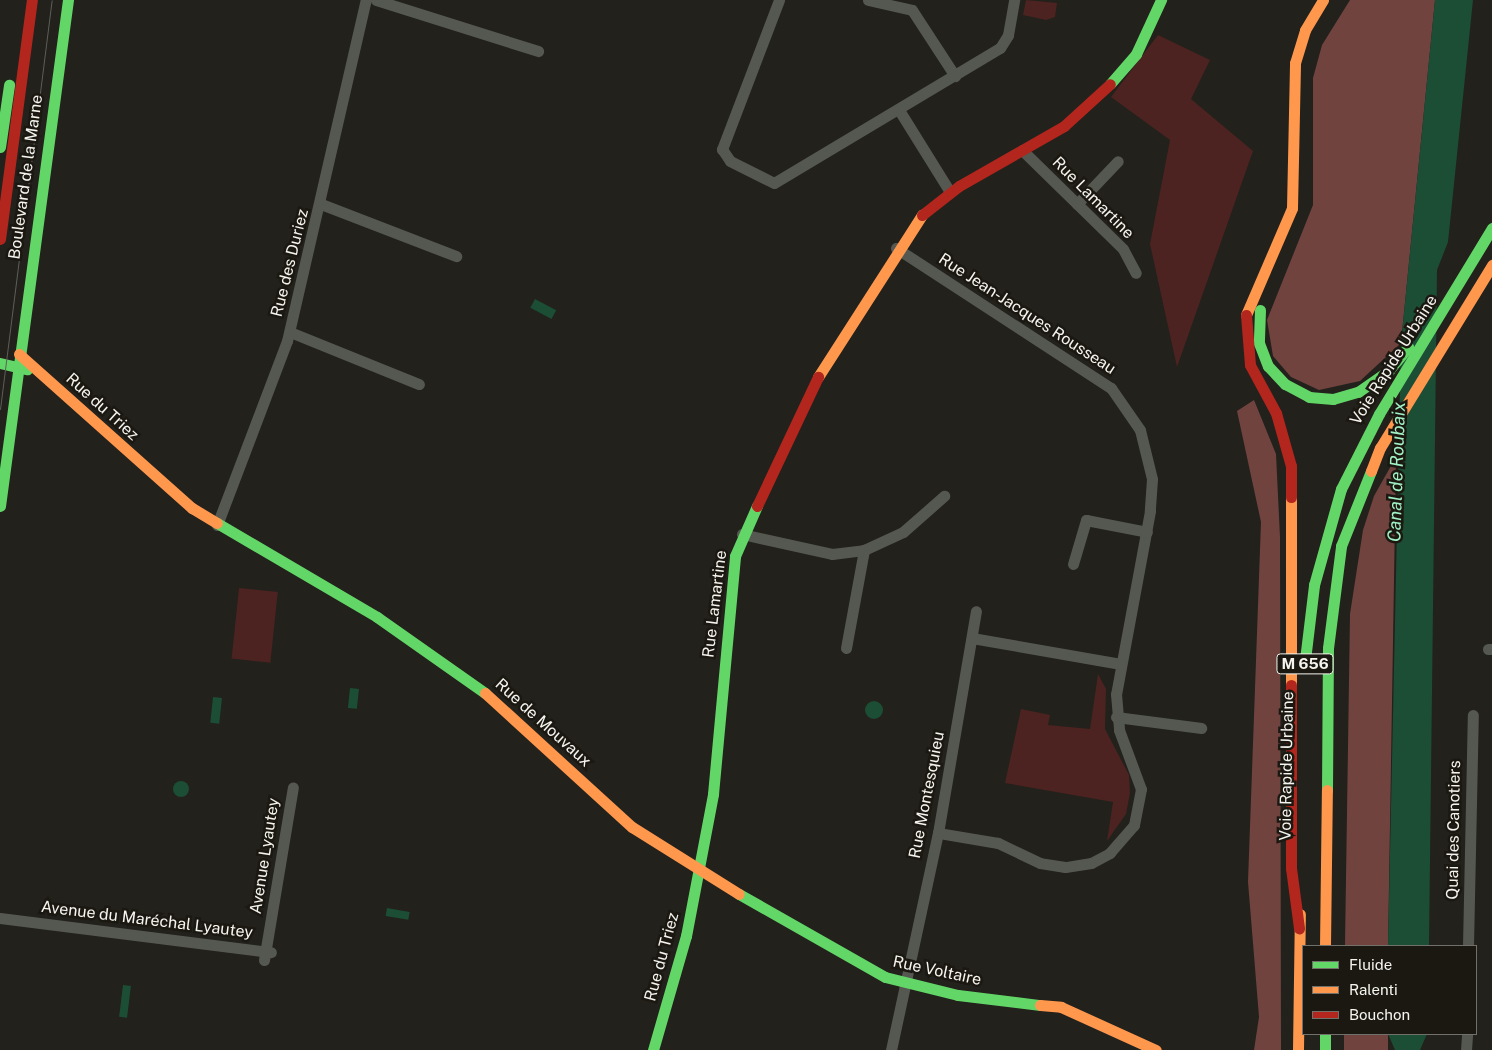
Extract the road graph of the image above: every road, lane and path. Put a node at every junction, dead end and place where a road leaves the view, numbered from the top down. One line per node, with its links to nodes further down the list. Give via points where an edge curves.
1 (20, 0): 17 (main road, Boulevard de la Marne)
2 (32, 0): 28 (main road, Boulevard de la Marne)
3 (63, 0): 13 (main road)
4 (68, 0): 13 (main road, Boulevard de la Marne)
5 (366, 0): 23 (street, Rue des Duriez)
6 (376, 0): 14 (street)
7 (779, 0): 16 (street, via 725,137 726,158 762,179 780,182)
8 (868, 0): 15 (street, via 912,10)
9 (1014, 0): 15 (street, via 1004,44)
10 (1161, 0): 19 (main road, Rue Lamartine, via 1136,54 1100,96 1064,126)
11 (1323, 0): 60 (main road, via 1305,30 1295,63 1292,208 1248,305 1244,328 1250,365 1276,413 1291,466 1292,868)
12 (1338, 1): 18 (main road, via 1323,22 1308,63)
13 (60, 46): 36 (main road, Boulevard de la Marne)
14 (538, 51)
15 (955, 76): 16 (street)
16 (899, 110): 21 (street)
17 (0, 147)
18 (1307, 148)
19 (1022, 150): 21 (main road, Rue Lamartine); 24 (street, Rue Lamartine)
20 (1118, 161): 24 (street)
21 (950, 192): 29 (main road, Rue Lamartine, via 915,221)
22 (1306, 196): 26 (main road)
23 (321, 204): 31 (street); 35 (street, Rue des Duriez)
24 (1077, 204): 33 (street, Rue Lamartine, via 1123,249)
25 (1492, 212): 30 (main road, via 1416,335 1379,379 1344,397 1320,399 1285,384 1268,366 1259,343 1258,320)
26 (1299, 226)
27 (1492, 228): 60 (main road, Voie Rapide Urbaine / M 656, via 1379,414 1341,489 1314,585 1304,670)
28 (0, 239)
29 (896, 248): 45 (street, Rue Jean-Jacques Rousseau, via 1090,372 1118,395 1140,430 1151,469); 46 (main road, Rue Lamartine, via 794,422)
30 (1290, 249)
31 (456, 256)
32 (1491, 267): 41 (main road, Voie Rapide Urbaine / M 656)
33 (1136, 273)
34 (1492, 286): 41 (main road)
35 (290, 332): 40 (street); 44 (street, Rue des Duriez, via 268,402)
36 (19, 354): 37 (main road, Rue du Triez); 38 (main road, Boulevard de la Marne); 39 (main road, Rue du Triez)
37 (0, 361): 38 (main road, Rue du Triez)
38 (19, 366): 39 (main road, Rue du Triez); 43 (main road, Boulevard de la Marne)
39 (47, 380): 44 (main road, Rue du Triez)
40 (419, 384)
41 (1403, 408): 61 (main road, Voie Rapide Urbaine / M 656, via 1370,468 1341,546 1330,623)
42 (944, 496): 47 (street, via 903,532)
43 (0, 506)
44 (217, 525): 58 (main road, Rue de Mouvaux, via 359,607 498,702 632,827)
45 (1146, 532): 48 (street, via 1086,520); 52 (street, Rue Jean-Jacques Rousseau)
46 (742, 534): 47 (street, via 832,554); 58 (main road, Rue Lamartine, via 730,588 715,785)
47 (864, 550): 51 (street)
48 (1073, 564)
49 (976, 611): 50 (street, Rue Montesquieu)
50 (972, 638): 52 (street); 57 (street, Rue Montesquieu)
51 (846, 648)
52 (1121, 664): 54 (street, Rue Jean-Jacques Rousseau)
53 (1473, 715): 62 (street, Quai des Canotiers)
54 (1116, 717): 55 (street); 57 (street, Rue Jean-Jacques Rousseau, via 1139,775 1140,801 1134,826 1110,852 1077,866 1052,866 998,843)
55 (1201, 728)
56 (293, 787): 63 (street, Avenue Lyautey)
57 (938, 832): 64 (street, Rue Montesquieu)
58 (698, 872): 64 (main road, Rue Voltaire, via 855,962); 67 (main road, Rue du Triez, via 686,936)
59 (0, 918): 63 (street, Avenue du Maréchal Lyautey)
60 (1299, 928): 70 (main road, Voie Rapide Urbaine / M 656)
61 (1325, 945)
62 (1468, 945)
63 (267, 954)
64 (903, 983): 68 (street, Rue Montesquieu); 69 (main road, Rue Voltaire, via 958,995 1061,1007)
65 (1325, 1035): 71 (main road)
66 (1467, 1035): 72 (street)
67 (653, 1050)
68 (891, 1050)
69 (1156, 1050)
70 (1298, 1050)
71 (1325, 1050)
72 (1466, 1050)

